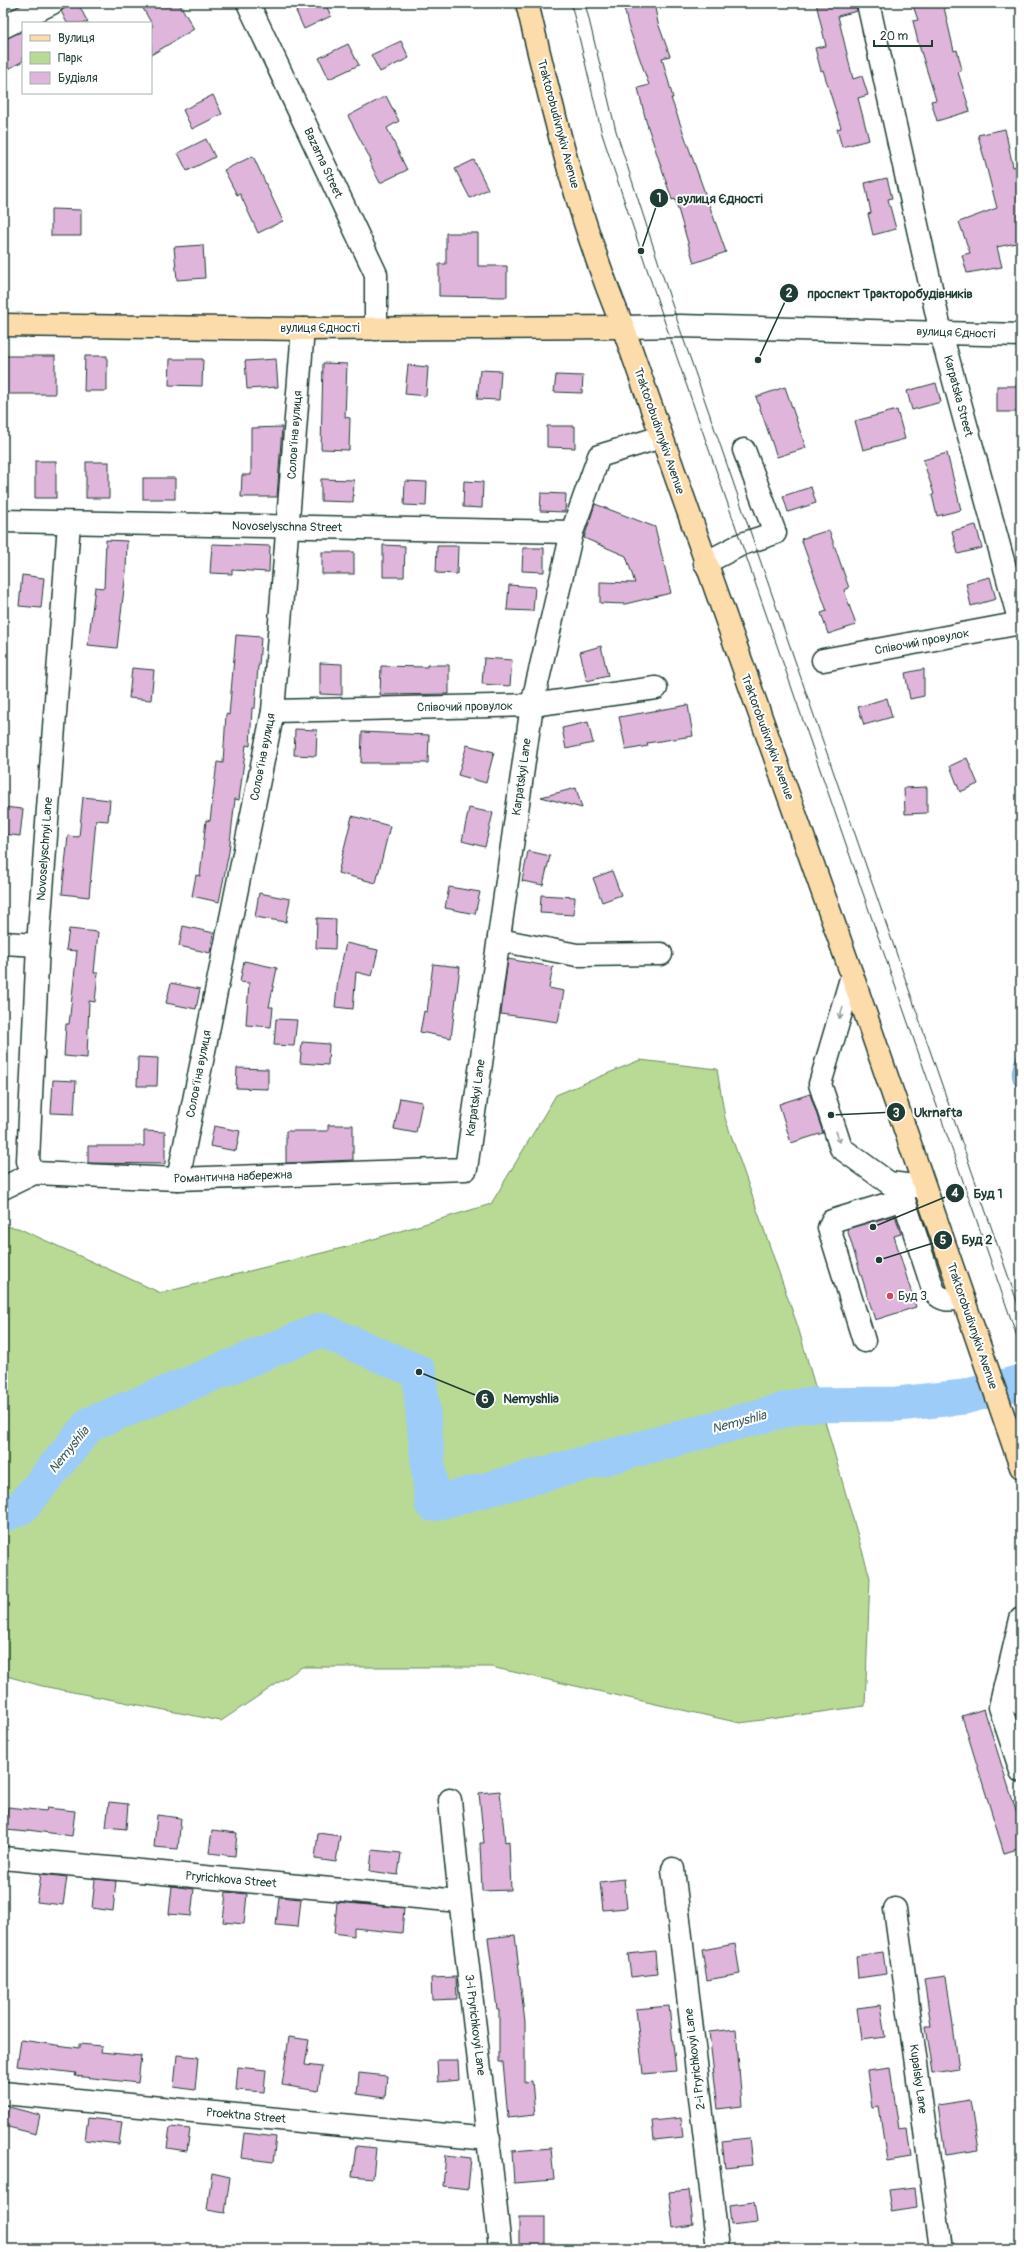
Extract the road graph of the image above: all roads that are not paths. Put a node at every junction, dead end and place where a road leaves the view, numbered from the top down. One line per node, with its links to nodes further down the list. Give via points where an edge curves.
1 (52, 3): 5 (street)
2 (248, 3): 9 (street, Bazarna Street, via 376,274)
3 (527, 3): 7 (main road, Traktorobudivnykiv Avenue, via 561,143 606,288)
4 (868, 3): 10 (street, Karpatska Street)
5 (3, 27)
6 (3, 325): 8 (main road, вулиця Єдності)
7 (623, 327): 9 (main road, вулиця Єдності); 10 (street, вулиця Єдності, via 685,326); 12 (main road, Traktorobudivnykiv Avenue)
8 (303, 329): 9 (main road, вулиця Єдності); 16 (street, Солов'їна вулиця)
9 (376, 329)
10 (941, 333): 11 (street, вулиця Єдності); 19 (street, Karpatska Street)
11 (1021, 335)
12 (660, 437): 17 (street, Karpatskyi Lane, via 599,456); 18 (main road, Traktorobudivnykiv Avenue)
13 (744, 450): 18 (street, via 775,533 742,544)
14 (3, 521): 15 (street, Novoselyschna Street)
15 (69, 523): 16 (street, Novoselyschna Street); 26 (street, Novoselyschnyi Lane)
16 (289, 527): 17 (street, Novoselyschna Street); 23 (street, Солов'їна вулиця)
17 (572, 532): 22 (street, Karpatskyi Lane)
18 (705, 563): 28 (main road, Traktorobudivnykiv Avenue)
19 (1021, 623): 20 (street, Співочий провулок)
20 (823, 660)
21 (656, 688): 22 (street, Співочий провулок)
22 (532, 706): 23 (street, Співочий провулок); 24 (street, Karpatskyi Lane)
23 (273, 711): 31 (street, Солов'їна вулиця)
24 (499, 940): 27 (street, via 577,955); 29 (street, Karpatskyi Lane)
25 (3, 943): 26 (street)
26 (38, 945): 30 (street, Novoselyschnyi Lane, via 28,1161)
27 (661, 954)
28 (852, 975): 32 (main road, Traktorobudivnykiv Avenue); 34 (street, one-way to 34, via 820,1084 841,1148)
29 (466, 1169): 31 (street, Романтична набережна)
30 (34, 1173): 31 (street, Романтична набережна); 33 (street, Романтична набережна)
31 (178, 1179)
32 (924, 1187): 34 (street); 35 (main road, Traktorobudivnykiv Avenue)
33 (3, 1188)
34 (901, 1191): 35 (street, via 934,1292 939,1298 947,1300); 36 (street, via 832,1221 830,1228)
35 (962, 1298): 37 (main road, Traktorobudivnykiv Avenue)
36 (864, 1341)
37 (1021, 1466)
38 (1021, 1619): 39 (street)
39 (1015, 1656): 40 (street); 41 (street, via 1000,1707)
40 (1021, 1704)
41 (1021, 1771)
42 (450, 1800): 45 (street, 3-i Pryrichkovyi Lane)
43 (3, 1858): 45 (street, Pryrichkova Street)
44 (673, 1869): 50 (street, 2-i Pryrichkovyi Lane)
45 (459, 1901): 48 (street, 3-i Pryrichkovyi Lane)
46 (895, 1910): 51 (street, Kupalsky Lane)
47 (3, 2093): 48 (street, Proektna Street)
48 (489, 2139): 49 (street, 3-i Pryrichkovyi Lane)
49 (500, 2249)
50 (718, 2249)
51 (941, 2249)

